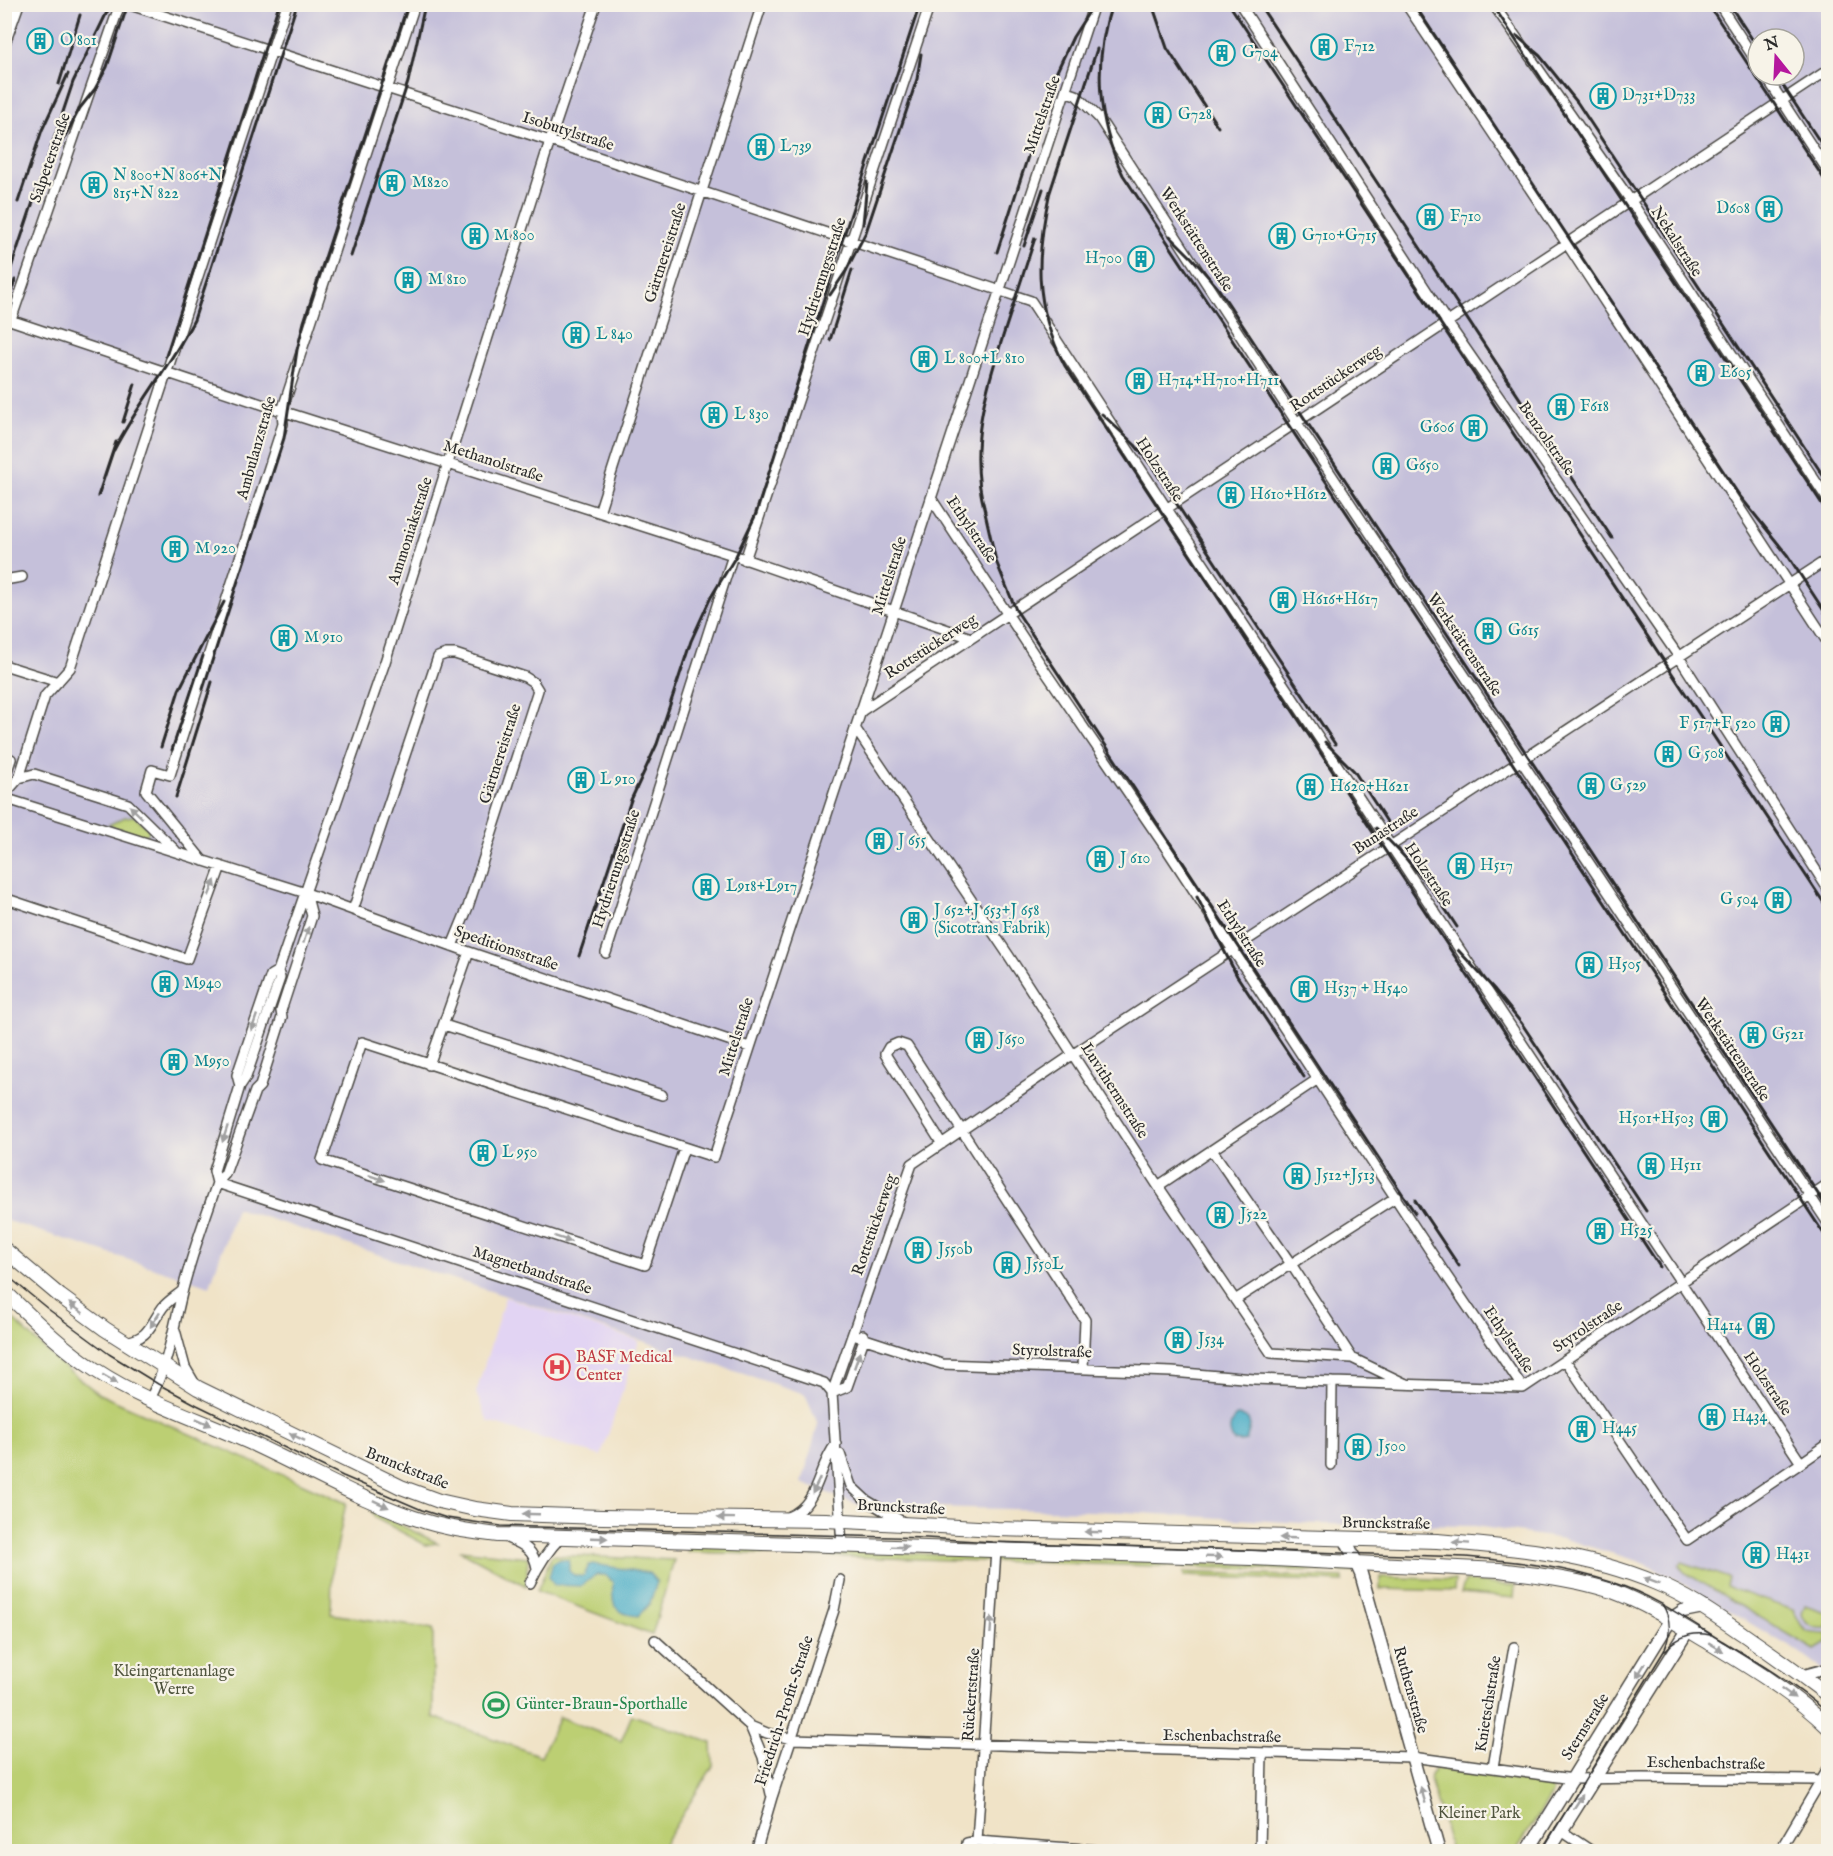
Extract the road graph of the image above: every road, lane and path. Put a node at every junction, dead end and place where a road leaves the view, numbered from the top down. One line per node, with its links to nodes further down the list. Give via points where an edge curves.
1 (20, 4): 14 (street)
2 (120, 4): 29 (street, Salpeterstraße)
3 (127, 4): 16 (street, Isobutylstraße)
4 (287, 4): 16 (street)
5 (415, 4): 19 (street, Ambulanzstraße)
6 (596, 4): 22 (street, Ammoniakstraße)
7 (762, 4): 24 (street, Gärtnereistraße)
8 (930, 4): 26 (street, Hydrierungsstraße)
9 (1094, 4): 20 (street, Mittelstraße)
10 (1240, 4): 30 (street, Benzolstraße)
11 (1406, 4): 27 (street)
12 (1494, 4): 25 (street, Nekalstraße)
13 (1719, 4): 15 (street)
14 (4, 46)
15 (1746, 46)
16 (271, 51): 19 (street, Isobutylstraße); 31 (street)
17 (1828, 70): 21 (street, Rottstückerweg)
18 (1773, 87): 21 (street)
19 (387, 90): 22 (street, Isobutylstraße); 32 (street, Ambulanzstraße)
20 (1067, 92): 28 (street, Mittelstraße); 33 (street, Werkstättenstraße, via 1076,95 1099,118)
21 (1783, 101): 23 (street); 25 (street, Rottstückerweg)
22 (550, 141): 24 (street, Isobutylstraße); 34 (street, Ammoniakstraße)
23 (1828, 171)
24 (701, 191): 26 (street, Isobutylstraße); 38 (street, Gärtnereistraße)
25 (1631, 201): 27 (street, Rottstückerweg); 36 (street, Nekalstraße)
26 (851, 240): 28 (street, Isobutylstraße); 41 (street, Hydrierungsstraße)
27 (1567, 244): 30 (street, Rottstückerweg); 44 (street)
28 (999, 291): 35 (street, Mittelstraße); 37 (street, Holzstraße, via 1031,302)
29 (8, 319): 31 (street, Methanolstraße)
30 (1447, 322): 33 (street, Rottstückerweg); 49 (street, Benzolstraße)
31 (167, 372): 32 (street, Methanolstraße); 51 (street, via 70,668)
32 (282, 411): 34 (street, Methanolstraße); 61 (street, Ambulanzstraße, via 283,424 170,775 152,770 146,791)
33 (1297, 423): 37 (street, Rottstückerweg); 55 (street, Werkstättenstraße)
34 (448, 464): 38 (street, Methanolstraße); 64 (street, Ammoniakstraße)
35 (931, 498): 45 (street, Mittelstraße); 46 (street, Ethylstraße)
36 (1828, 500)
37 (1167, 509): 46 (street, Rottstückerweg); 59 (street, Holzstraße)
38 (599, 512): 39 (street, Methanolstraße)
39 (733, 555): 41 (street, Methanolstraße); 70 (street, Hydrierungsstraße)
40 (1828, 559): 44 (street, Bunastraße)
41 (745, 560): 45 (street, Methanolstraße)
42 (22, 577): 43 (street)
43 (4, 580)
44 (1790, 584): 48 (street); 49 (street, Bunastraße)
45 (895, 611): 47 (street, Methanolstraße); 52 (street, Mittelstraße)
46 (1009, 614): 47 (street, Rottstückerweg); 68 (street, Ethylstraße)
47 (971, 638): 52 (street, Rottstückerweg)
48 (1828, 643)
49 (1679, 657): 55 (street, Bunastraße); 63 (street, Benzolstraße)
50 (4, 665): 51 (street)
51 (58, 682): 56 (street, via 45,696)
52 (860, 712): 53 (street, Mittelstraße)
53 (855, 728): 74 (street, Mittelstraße); 75 (street, Luvithermstraße)
54 (4, 756): 57 (street, via 11,759)
55 (1522, 760): 59 (street, Bunastraße); 88 (street, Werkstättenstraße)
56 (19, 778): 58 (street); 60 (street, one-way to 56, via 128,804 34,774)
57 (4, 780)
58 (4, 796): 60 (street, Speditionsstraße)
59 (1390, 846): 68 (street, Bunastraße); 93 (street, Holzstraße)
60 (178, 853): 61 (street, Speditionsstraße)
61 (202, 861): 62 (street, Speditionsstraße)
62 (221, 866): 64 (street, Speditionsstraße); 65 (street, one-way to 62, via 187,959)
63 (1828, 889)
64 (306, 894): 66 (street, Speditionsstraße); 71 (street, Ammoniakstraße, one-way to 64, via 312,916); 72 (street, Ammoniakstraße)
65 (4, 898)
66 (353, 910): 67 (street, Speditionsstraße); 67 (street, Gärtnereistraße, via 438,657 455,654 525,677 538,690)
67 (452, 946): 69 (street, Speditionsstraße)
68 (1233, 949): 75 (street, Bunastraße); 77 (street, Ethylstraße)
69 (469, 952): 73 (street); 74 (street, Speditionsstraße)
70 (606, 953)
71 (294, 970): 72 (street); 79 (street, Ammoniakstraße, via 260,1086)
72 (279, 975): 78 (street, Ammoniakstraße, via 272,975 250,1033 237,1075)
73 (444, 1024): 76 (street); 80 (street)
74 (749, 1047): 83 (street, Mittelstraße, via 714,1157)
75 (1072, 1055): 81 (street, Bunastraße); 87 (street, Luvithermstraße)
76 (429, 1065): 83 (street); 83 (street, one-way to 83, via 362,1042 322,1160 645,1265)
77 (1318, 1079): 84 (street); 89 (street, Ethylstraße)
78 (240, 1086): 79 (street); 85 (street, Ammoniakstraße, one-way to 85, via 213,1172)
79 (255, 1091): 85 (street, Ammoniakstraße, via 225,1174)
80 (662, 1095)
81 (961, 1131): 82 (street, Rottstückerweg); 82 (street, via 908,1046 897,1043 889,1047 885,1054 889,1063); 105 (street, via 1085,1320)
82 (942, 1144): 97 (street, Rottstückerweg, via 912,1164)
83 (684, 1148)
84 (1212, 1150): 87 (street); 92 (street)
85 (217, 1183): 95 (street, Ammoniakstraße); 110 (street, Magnetbandstraße, via 824,1383)
86 (1828, 1184): 88 (street, Styrolstraße)
87 (1158, 1186): 96 (street, Luvithermstraße)
88 (1811, 1196): 90 (street, Werkstättenstraße); 93 (street, Styrolstraße)
89 (1396, 1197): 92 (street); 109 (street, Ethylstraße)
90 (1828, 1223)
91 (4, 1249): 101 (main road, Brunckstraße, one-way to 91)
92 (1291, 1264): 96 (street); 102 (street)
93 (1682, 1284): 103 (street, Styrolstraße); 114 (street, Holzstraße)
94 (4, 1291): 111 (main road, one-way to 111, via 78,1358)
95 (182, 1291): 98 (street, Ammoniakstraße); 101 (street, Ammoniakstraße, one-way to 101, via 163,1307 144,1334)
96 (1235, 1300): 102 (street, Luvithermstraße, via 1271,1353)
97 (859, 1318): 99 (street, Rottstückerweg); 100 (street)
98 (174, 1328): 104 (street, Ammoniakstraße); 108 (street, via 185,1367)
99 (853, 1335): 100 (street, Styrolstraße); 110 (street, Rottstückerweg)
100 (864, 1339): 105 (street, Styrolstraße, via 942,1364); 110 (street, one-way to 100, via 847,1387)
101 (124, 1342): 104 (main road, Brunckstraße)
102 (1352, 1358): 107 (street, Luvithermstraße)
103 (1566, 1360): 109 (street, Styrolstraße); 114 (street, via 1687,1540)
104 (164, 1367): 108 (main road, Brunckstraße); 111 (street, Ammoniakstraße)
105 (1083, 1368): 106 (street, Styrolstraße)
106 (1332, 1382): 107 (street); 115 (street)
107 (1406, 1384): 109 (street)
108 (198, 1388): 116 (main road, Brunckstraße, one-way to 108, via 512,1514 439,1501 401,1487)
109 (1523, 1388)
110 (832, 1393): 112 (street, Rottstückerweg)
111 (150, 1399): 119 (main road, one-way to 119, via 407,1515 451,1528)
112 (836, 1444): 116 (street, one-way to 116, via 826,1458 814,1492 798,1512); 117 (street, Rottstückerweg); 118 (street, via 851,1486 866,1500)
113 (1828, 1445): 114 (street)
114 (1801, 1463)
115 (1331, 1465)
116 (784, 1519): 117 (main road, Brunckstraße)
117 (840, 1521): 118 (main road, Brunckstraße); 122 (street, Rottstückerweg)
118 (909, 1525): 121 (main road, Brunckstraße, one-way to 118)
119 (498, 1535): 120 (main road); 125 (street, via 530,1549)
120 (561, 1537): 122 (main road, one-way to 122); 125 (street)
121 (1346, 1540): 124 (main road, Ruthenstraße); 128 (main road, Brunckstraße, one-way to 121, via 1654,1582 1540,1552 1437,1541)
122 (842, 1546): 123 (main road, one-way to 123)
123 (996, 1550): 124 (main road, one-way to 124); 139 (street, Rückertstraße, one-way to 123)
124 (1358, 1563): 129 (main road, via 1500,1570 1578,1581 1636,1601); 141 (main road, Ruthenstraße)
125 (537, 1568): 127 (street)
126 (840, 1580): 138 (street, Friedrich-Profit-Straße)
127 (530, 1583)
128 (1703, 1607): 129 (main road, via 1683,1611); 134 (main road, Brunckstraße)
129 (1671, 1619): 130 (main road); 145 (main road, Sternstraße, one-way to 145)
130 (1688, 1630): 137 (main road, one-way to 137, via 1778,1685); 144 (main road, Sternstraße)
131 (655, 1640): 136 (street, Eschenbachstraße)
132 (1514, 1647): 142 (street, Knietschstraße)
133 (1828, 1668): 134 (street)
134 (1802, 1675): 135 (main road, Brunckstraße)
135 (1828, 1695)
136 (750, 1726): 138 (street, Eschenbachstraße); 147 (street, via 763,1757)
137 (1828, 1726)
138 (792, 1739): 139 (street, Eschenbachstraße); 147 (street, Friedrich-Profit-Straße)
139 (984, 1746): 140 (street, Eschenbachstraße); 149 (street, Rückertstraße)
140 (1262, 1753): 141 (street, Eschenbachstraße); 153 (street)
141 (1412, 1757): 142 (street, Eschenbachstraße); 154 (main road, Ruthenstraße, one-way to 141)
142 (1494, 1767): 145 (street, Eschenbachstraße)
143 (1828, 1769): 146 (street)
144 (1594, 1778): 145 (street, Eschenbachstraße); 146 (street, Eschenbachstraße); 148 (main road, Sternstraße, one-way to 144)
145 (1573, 1779): 155 (main road, Sternstraße)
146 (1820, 1782): 158 (street)
147 (772, 1797): 151 (street, Friedrich-Profit-Straße)
148 (1560, 1830): 156 (main road, Sternstraße); 157 (street)
149 (970, 1845): 150 (street)
150 (988, 1847): 152 (street)
151 (756, 1851)
152 (1124, 1851)
153 (1260, 1851)
154 (1439, 1851)
155 (1527, 1851)
156 (1548, 1851)
157 (1593, 1851)
158 (1779, 1851)

